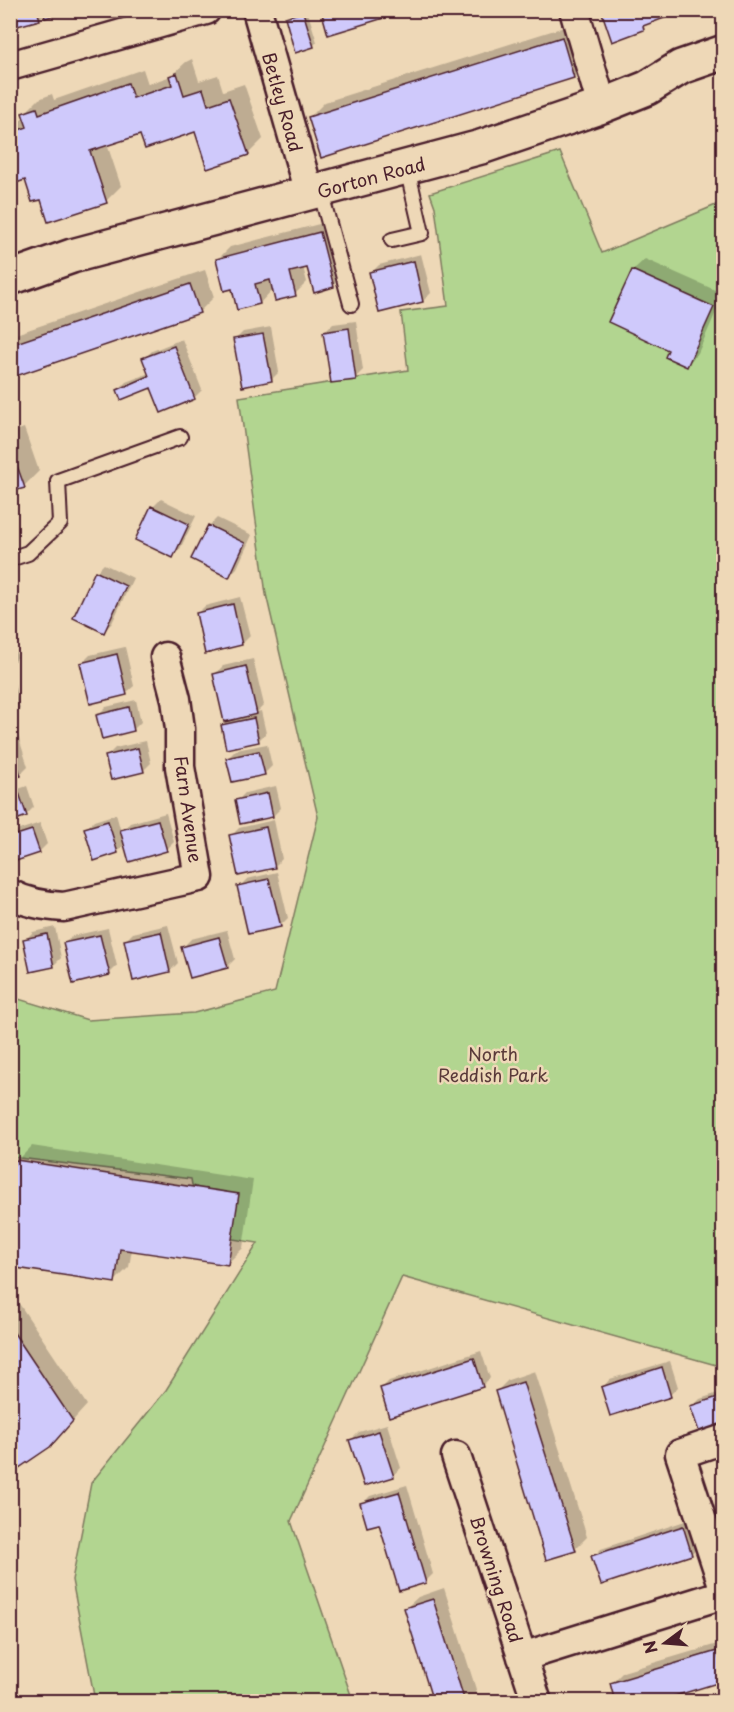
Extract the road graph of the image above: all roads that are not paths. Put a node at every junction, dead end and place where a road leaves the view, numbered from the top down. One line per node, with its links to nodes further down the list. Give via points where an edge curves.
1 (206, 10): 5 (street)
2 (257, 10): 8 (street, Betley Road)
3 (573, 10): 6 (street)
4 (723, 52): 6 (main road, Gorton Road)
5 (10, 66)
6 (602, 106): 7 (main road, Gorton Road)
7 (407, 168): 8 (main road, Gorton Road); 9 (lane, via 422,233)
8 (314, 192): 10 (main road, Gorton Road, via 72,256); 11 (lane)
9 (392, 240)
10 (10, 278)
11 (351, 304)
12 (180, 437): 13 (lane, via 58,481 60,523 28,553)
13 (10, 559)
14 (165, 657): 15 (street, Farn Avenue, via 176,699 180,767 199,877 64,907 22,900)
15 (10, 894)
16 (723, 1439): 18 (street, via 680,1454)
17 (456, 1456): 20 (street, Browning Road)
18 (723, 1588)
19 (723, 1593): 20 (street)
20 (522, 1657): 21 (street, Browning Road)
21 (537, 1701)

